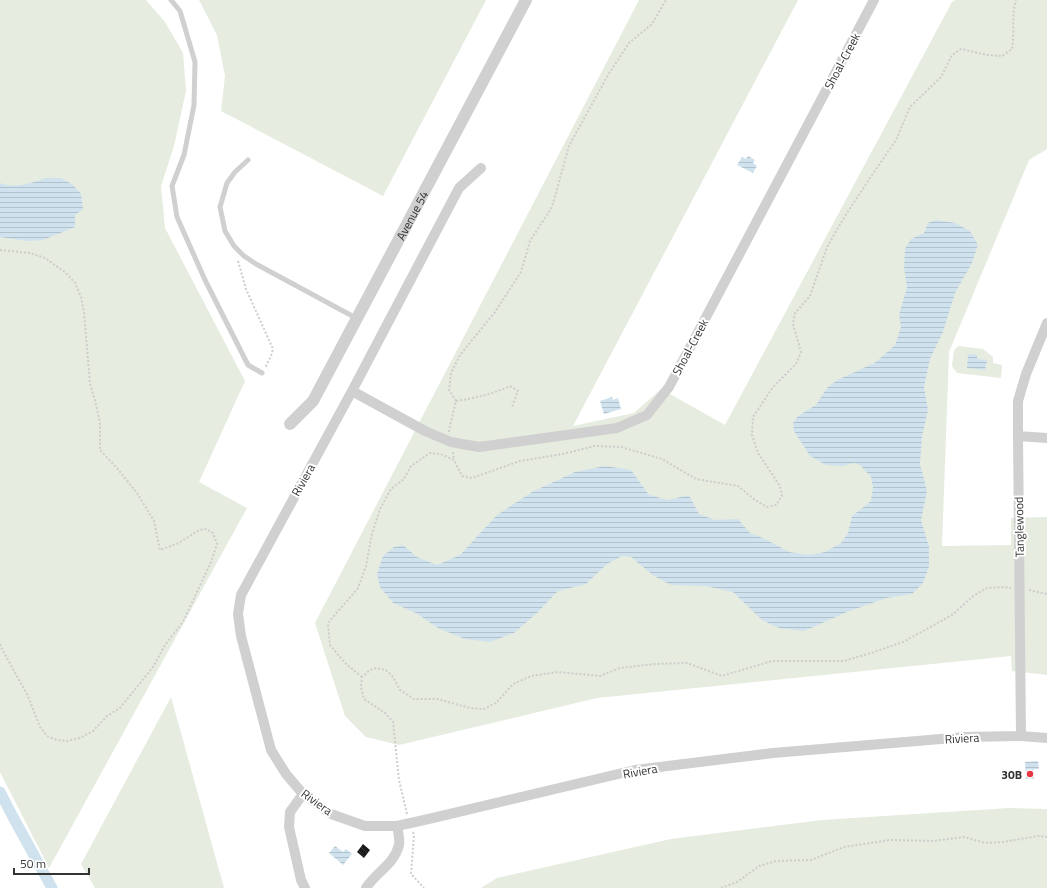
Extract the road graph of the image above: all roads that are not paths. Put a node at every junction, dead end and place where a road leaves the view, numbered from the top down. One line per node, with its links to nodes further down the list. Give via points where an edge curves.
1 (171, 0): 8 (lane, via 180,12 195,62 194,105 184,155 172,186 177,217 205,280 248,365)
2 (526, 0): 6 (street, Avenue 54)
3 (874, 0): 9 (street, Shoal-Creek, via 669,386 647,415 617,428 480,447 452,442 425,432)
4 (248, 160): 6 (lane, via 227,183 220,207 225,231 234,246 256,264)
5 (481, 168): 9 (street, Riviera, via 459,188)
6 (356, 318): 10 (street, Avenue 54, via 313,401)
7 (1047, 323): 11 (street, Tanglewood, via 1020,394)
8 (262, 373)
9 (352, 391): 15 (street, Riviera, via 240,595 238,614 241,636 271,750)
10 (290, 424)
11 (1018, 436): 12 (street); 13 (street, Tanglewood)
12 (1047, 438)
13 (1021, 736): 14 (street, Riviera); 16 (street, Riviera, via 965,737 781,752 635,770)
14 (1047, 738)
15 (303, 794): 16 (street, Riviera, via 331,814 365,826); 17 (street, via 290,812 289,826)
16 (397, 826): 18 (street, via 399,844 392,861)
17 (305, 888)
18 (366, 888)

